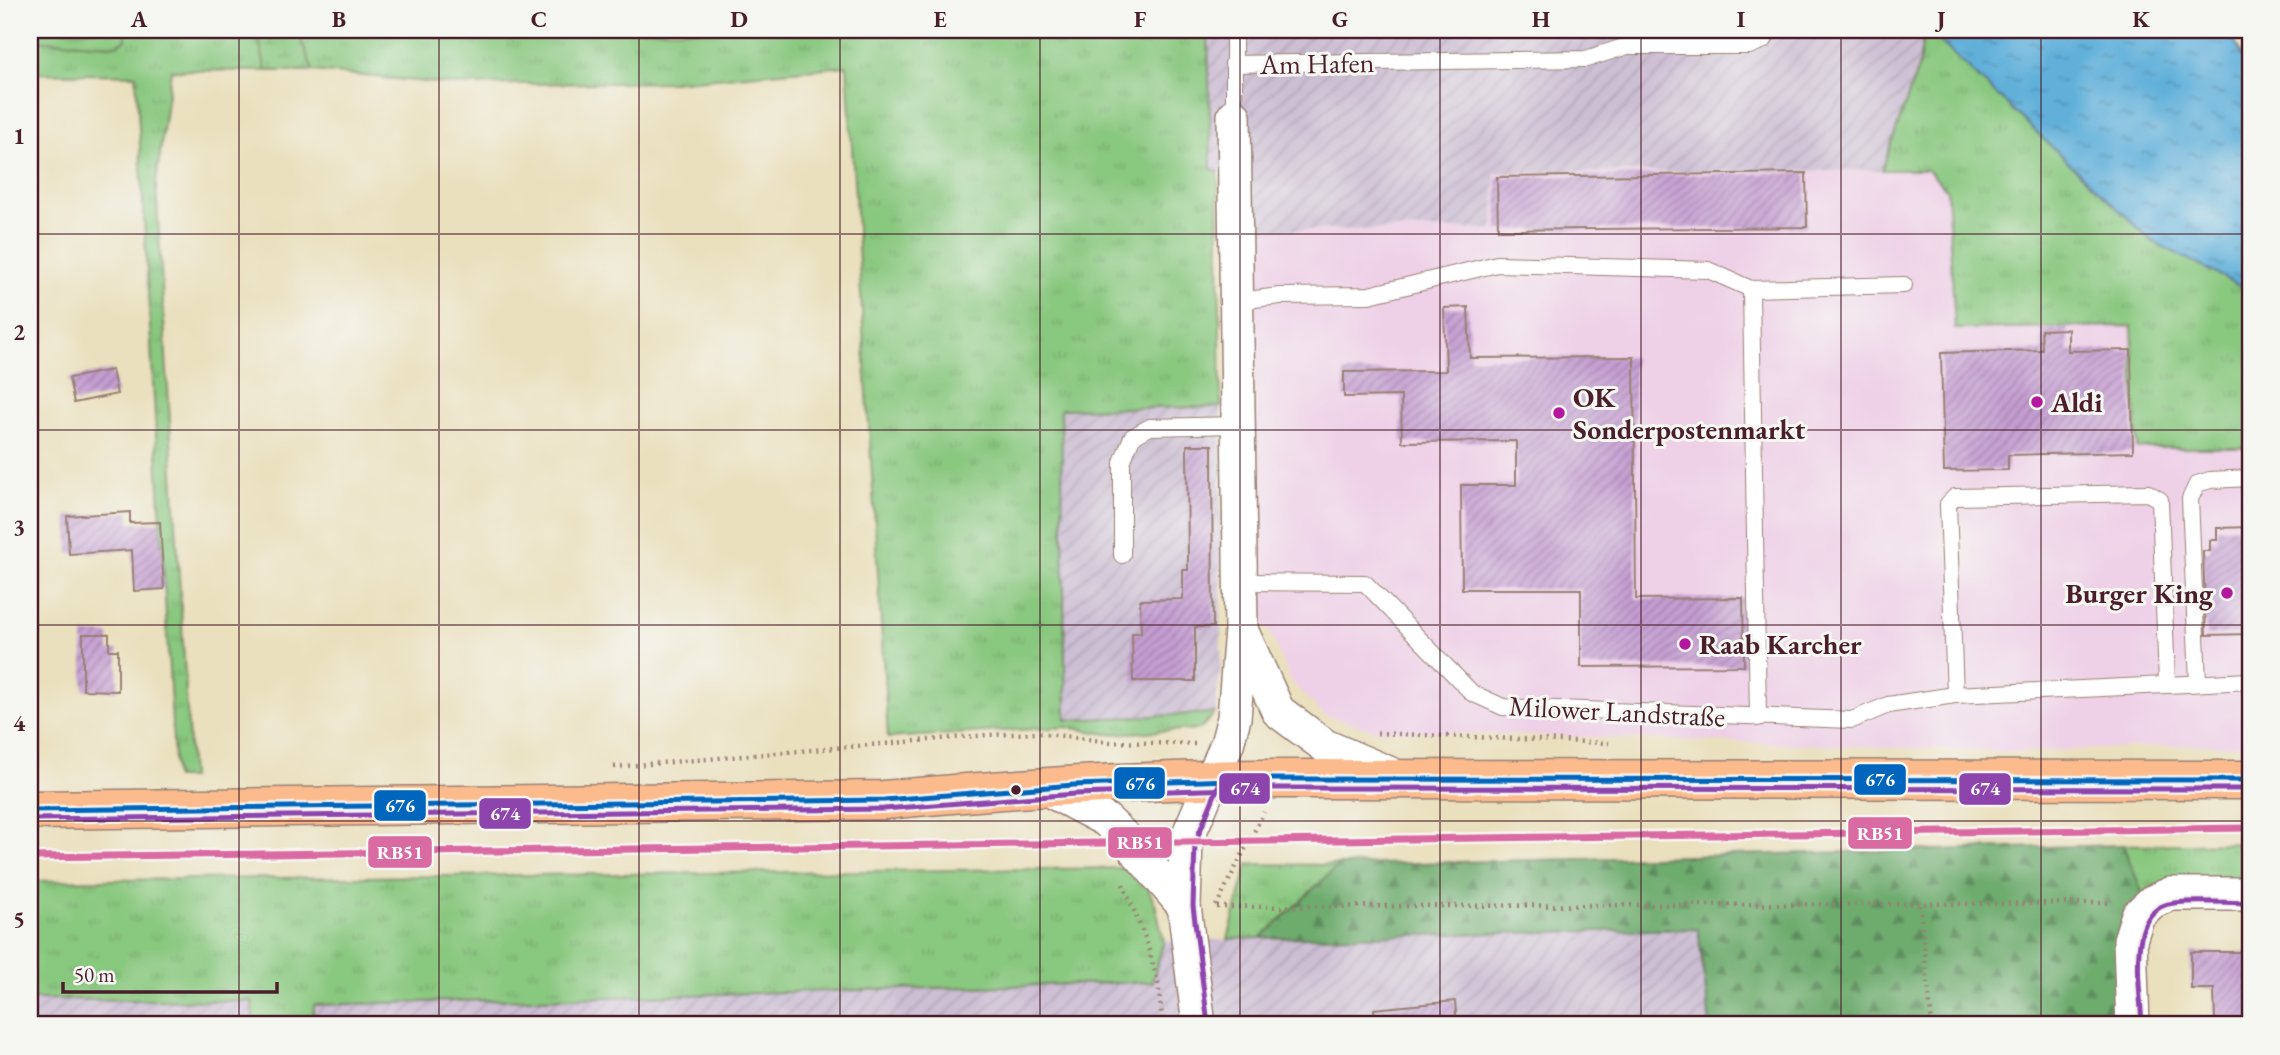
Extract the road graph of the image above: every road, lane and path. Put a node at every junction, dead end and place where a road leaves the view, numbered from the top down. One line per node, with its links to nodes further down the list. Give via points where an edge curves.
1 (1234, 30): 3 (lane, Am Hafen)
2 (1770, 30): 3 (lane, Am Hafen, via 1764,40 1749,46 1627,46 1586,59)
3 (1233, 64): 4 (lane, Am Hafen)
4 (1234, 116): 7 (street, Am Hafen)
5 (1904, 285): 6 (lane)
6 (1751, 289): 7 (lane, via 1708,270 1497,264 1368,295); 17 (lane)
7 (1238, 301): 8 (street, Am Hafen)
8 (1239, 425): 10 (lane, via 1150,427 1132,437 1122,462); 11 (street, Am Hafen)
9 (2250, 478): 14 (lane, via 2197,484 2190,499)
10 (1122, 555)
11 (1241, 582): 12 (street, Am Hafen); 17 (lane, Milower Landstraße, via 1365,583 1472,693 1503,707)
12 (1241, 630): 18 (street, Am Hafen, via 1234,718); 22 (street, via 1278,710 1325,746)
13 (2250, 681): 14 (lane, Milower Landstraße)
14 (2198, 682): 15 (lane, Milower Landstraße)
15 (2167, 684): 16 (lane, Milower Landstraße); 16 (lane, via 2161,500 2148,493 1955,496 1948,504)
16 (1955, 695): 17 (lane, Milower Landstraße, via 1888,705 1852,720)
17 (1758, 718)
18 (1227, 744): 19 (path, via 1110,742 1039,733 987,735); 20 (street, Am Hafen)
19 (603, 769)
20 (1212, 779): 21 (main road); 24 (main road); 29 (street, Am Hafen, via 1185,841)
21 (1265, 779): 22 (main road); 30 (path, via 1264,812)
22 (1405, 780): 23 (main road)
23 (2250, 780)
24 (1045, 788): 25 (main road, via 884,800); 29 (street, via 1106,820)
25 (30, 810)
26 (2250, 894): 27 (street, via 2170,894)
27 (2152, 902): 28 (path); 33 (street, via 2138,915 2130,940)
28 (1920, 905): 30 (path); 32 (path)
29 (1184, 906): 30 (path); 31 (street, Am Hafen)
30 (1217, 906)
31 (1199, 1025)
32 (1932, 1025)
33 (2133, 1025)

